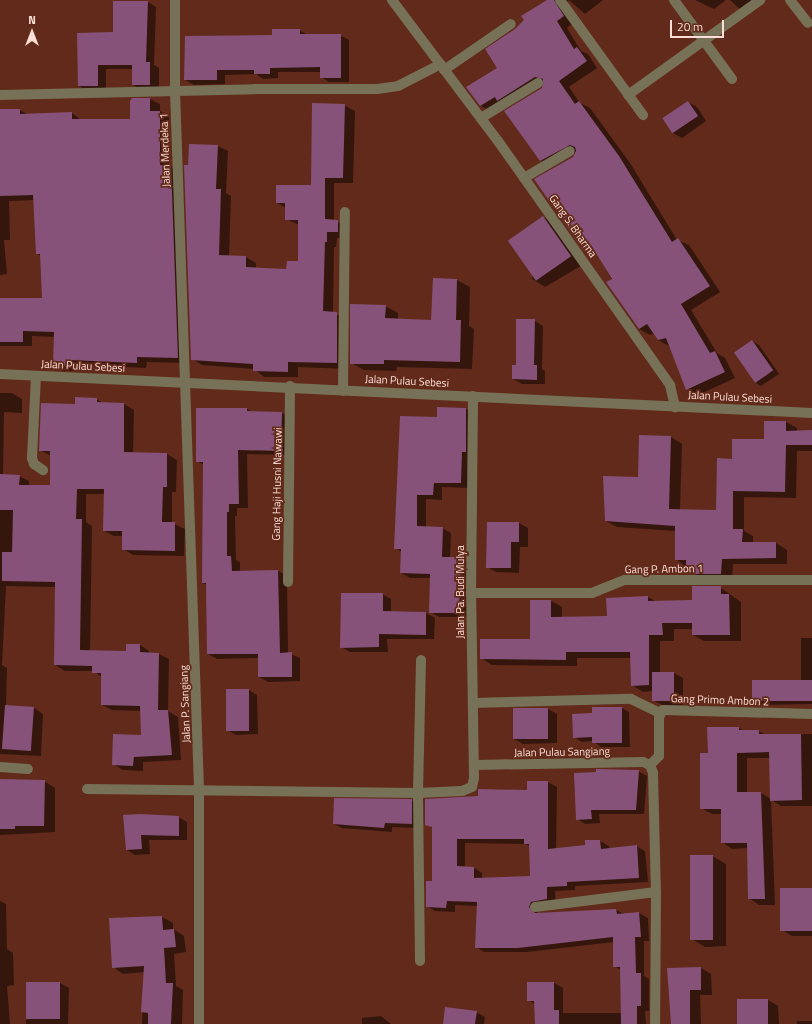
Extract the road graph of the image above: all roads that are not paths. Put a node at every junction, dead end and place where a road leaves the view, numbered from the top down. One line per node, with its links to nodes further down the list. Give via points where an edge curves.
1 (175, 0): 13 (street, Jalan Merdeka 1)
2 (392, 0): 10 (street, Gang S. Bharma)
3 (560, 0): 15 (street)
4 (674, 0): 9 (street)
5 (760, 0): 9 (street)
6 (790, 0): 7 (street)
7 (808, 23)
8 (511, 24): 10 (street)
9 (704, 40): 11 (street); 15 (street)
10 (442, 67): 13 (street, via 387,88); 17 (street, Gang S. Bharma)
11 (732, 80)
12 (538, 83): 17 (street)
13 (175, 91): 14 (street); 23 (street, Jalan Merdeka 1)
14 (0, 95)
15 (628, 95): 16 (street)
16 (643, 115)
17 (481, 118): 19 (street, Gang S. Bharma)
18 (570, 151): 19 (street)
19 (524, 178): 27 (street, Gang S. Bharma, via 670,385)
20 (345, 212): 25 (street)
21 (0, 374): 22 (street, Jalan Pulau Sebesi)
22 (36, 376): 23 (street, Jalan Pulau Sebesi); 29 (street, via 32,458 34,464)
23 (185, 383): 24 (street, Jalan Pulau Sebesi); 42 (street, Jalan P. Sangiang)
24 (290, 386): 25 (street, Jalan Pulau Sebesi); 31 (street, Gang Haji Husni Nawawi)
25 (343, 390): 26 (street, Jalan Pulau Sebesi)
26 (473, 396): 27 (street, Jalan Pulau Sebesi); 32 (street, Jalan Pa. Budi Mulya)
27 (676, 407): 28 (street, Jalan Pulau Sebesi)
28 (812, 413)
29 (43, 470)
30 (812, 580): 32 (street, Gang P. Ambon 1, via 625,580 592,593)
31 (288, 582)
32 (471, 593): 34 (street, Jalan Pa. Budi Mulya)
33 (421, 660): 43 (street)
34 (473, 703): 35 (street, via 631,699); 37 (street, Jalan Pa. Budi Mulya)
35 (660, 713): 36 (street, Gang Primo Ambon 2, via 663,710); 38 (street, Gang Primo Ambon 2, via 659,756)
36 (812, 714)
37 (474, 765): 38 (street, Jalan Pulau Sangiang, via 643,762); 43 (street, Jalan Pa. Budi Mulya, via 472,787 462,791)
38 (650, 765): 44 (street, via 653,773)
39 (0, 767): 40 (street)
40 (28, 769)
41 (87, 789): 42 (street)
42 (199, 790): 43 (street); 47 (street, Jalan P. Sangiang)
43 (418, 793): 46 (street)
44 (656, 892): 45 (street); 48 (street)
45 (536, 907)
46 (420, 961)
47 (199, 1024)
48 (655, 1024)

